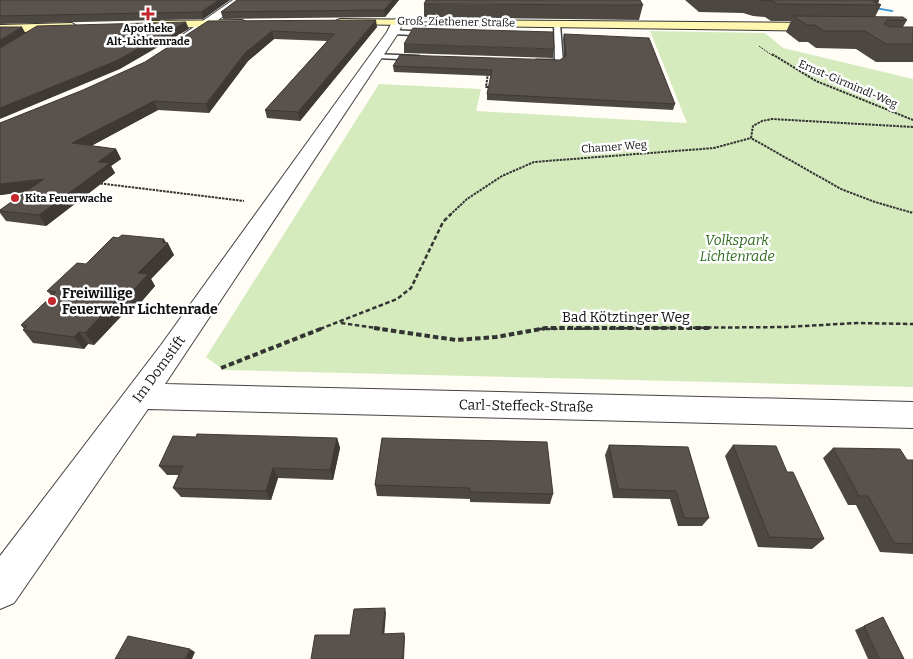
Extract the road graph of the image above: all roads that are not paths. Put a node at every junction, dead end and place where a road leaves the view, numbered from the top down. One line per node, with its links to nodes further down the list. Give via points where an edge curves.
1 (240, 0): 4 (street)
2 (327, 22): 7 (street, Groß-Ziethener Straße)
3 (254, 23): 4 (street)
4 (209, 24): 5 (street); 16 (street)
5 (142, 25)
6 (87, 26): 9 (street)
7 (395, 27): 11 (street, Groß-Ziethener Straße); 12 (lane); 17 (street, Im Domstift)
8 (835, 27): 11 (street, Groß-Ziethener Straße)
9 (43, 28): 10 (street); 13 (lane)
10 (0, 29)
11 (557, 32): 14 (lane); 15 (lane); 19 (lane, via 558,62)
12 (436, 34)
13 (32, 35)
14 (567, 36)
15 (548, 37)
16 (174, 46)
17 (377, 56): 18 (lane); 20 (street, Im Domstift)
18 (430, 58)
19 (490, 61)
20 (139, 396): 21 (street, Carl-Steffeck-Straße); 22 (street, Im Domstift)
21 (913, 415)
22 (0, 589)

